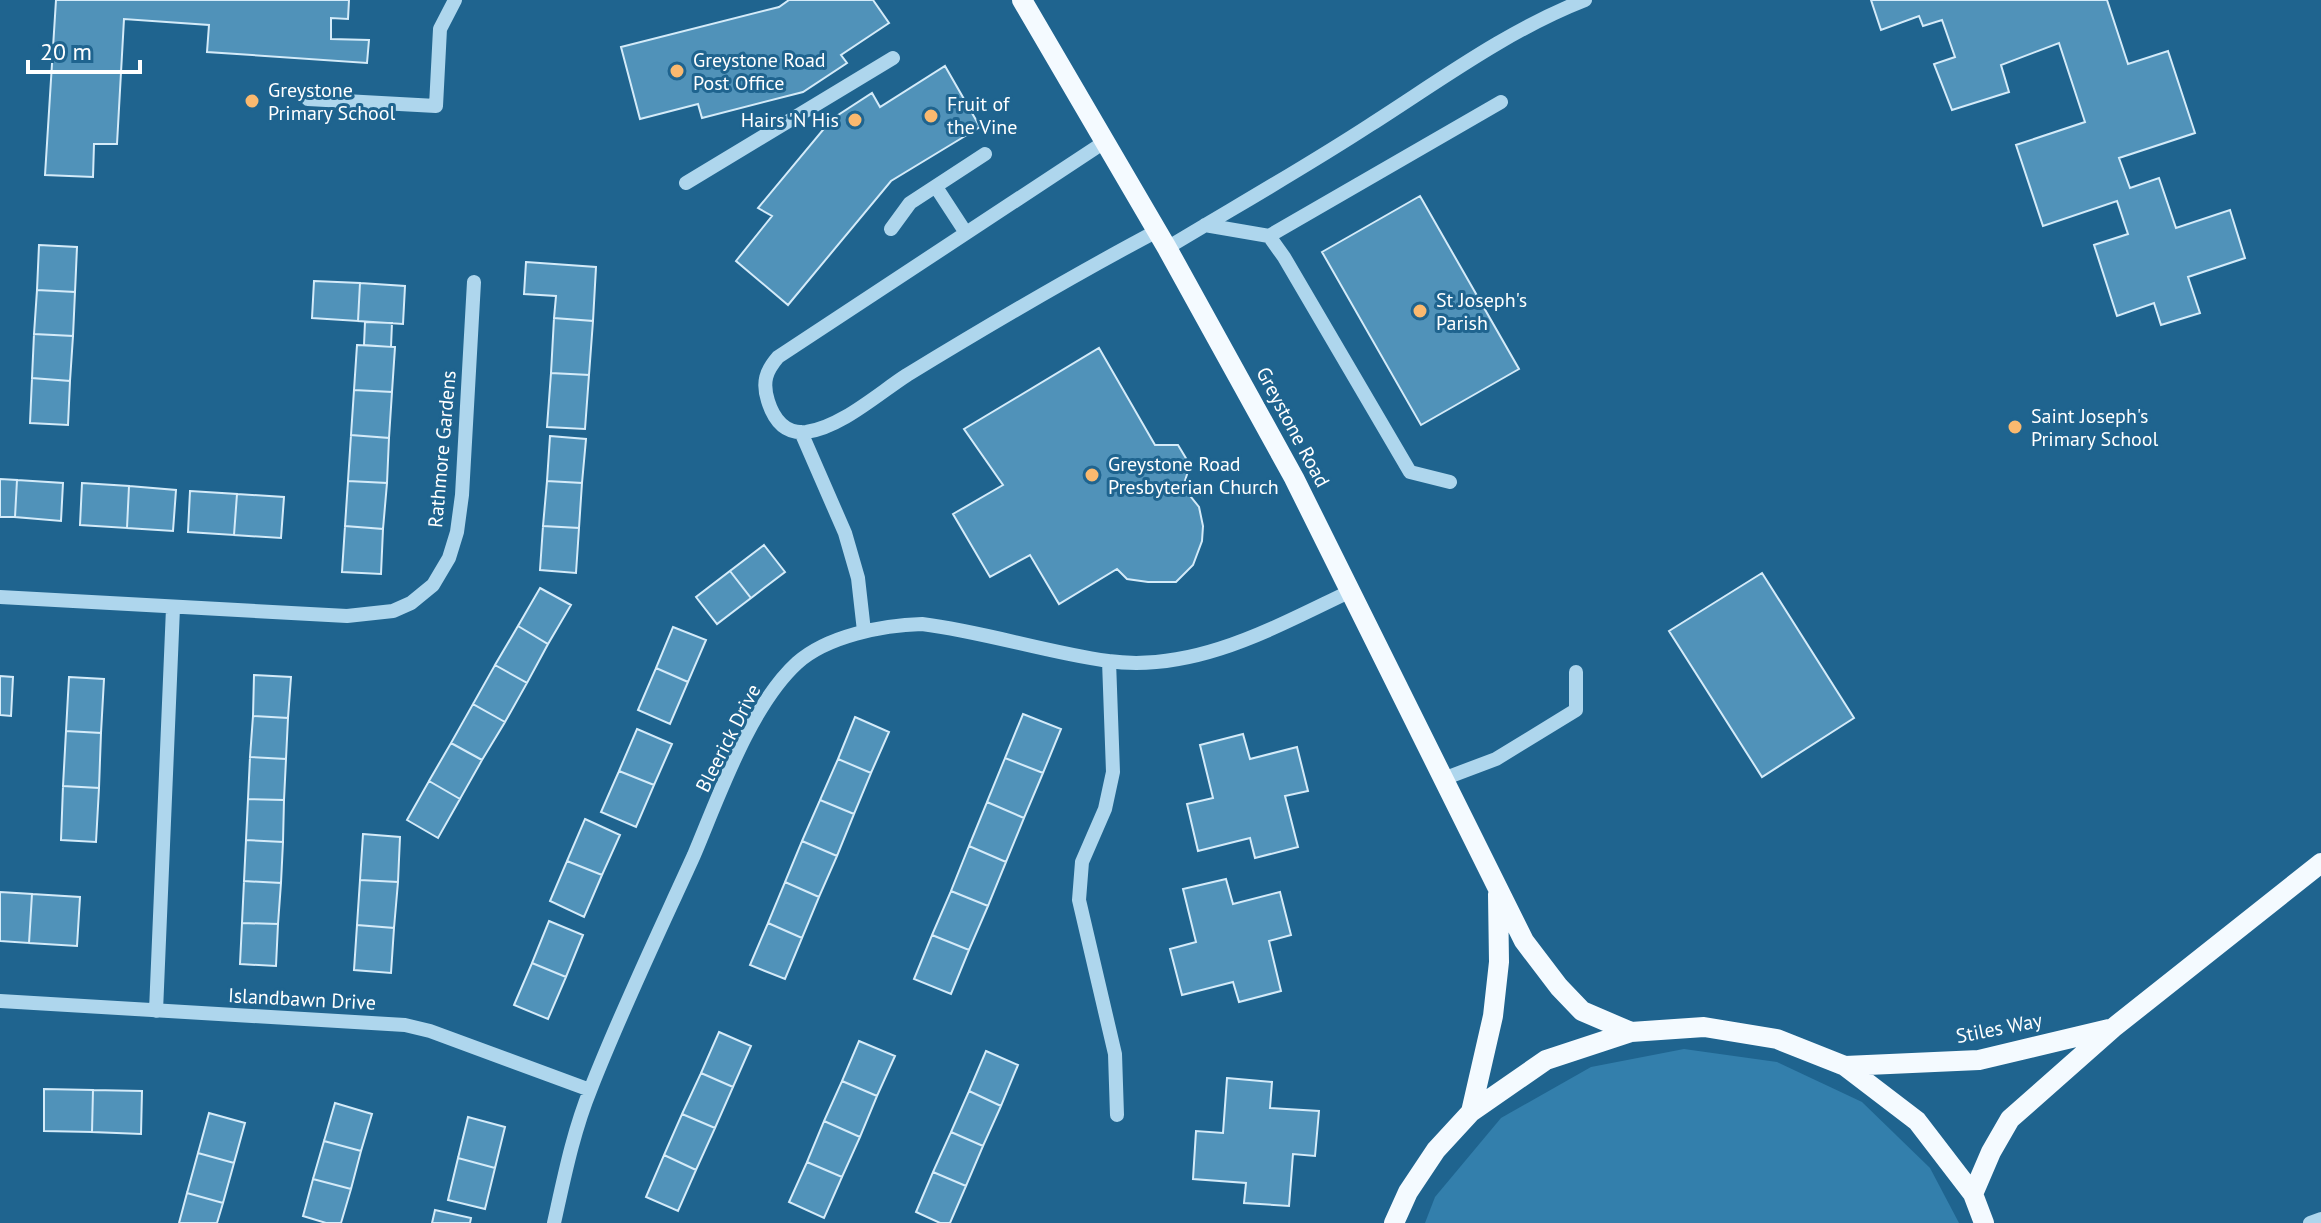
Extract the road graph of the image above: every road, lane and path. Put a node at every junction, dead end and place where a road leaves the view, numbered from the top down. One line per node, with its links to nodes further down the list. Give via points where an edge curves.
1 (455, 0): 5 (street, via 440,29 436,106)
2 (1022, 0): 7 (main road, Greystone Road)
3 (1585, 0): 11 (street, via 1485,51)
4 (893, 58): 9 (street)
5 (308, 99)
6 (1501, 102): 14 (street)
7 (1106, 141): 13 (street); 15 (main road, Greystone Road)
8 (985, 154): 10 (street)
9 (686, 183)
10 (936, 187): 12 (street, via 910,203); 13 (street)
11 (1205, 225): 14 (street); 15 (street)
12 (891, 229)
13 (966, 233): 17 (street, via 787,349 772,364 765,376 770,408 785,429)
14 (1269, 236): 18 (street, via 1410,472)
15 (1162, 239): 17 (street, via 1080,272 842,418); 19 (main road, Greystone Road)
16 (474, 282): 21 (street, Rathmore Gardens, via 461,503 449,558 433,585 403,608 371,615)
17 (801, 432): 22 (street, via 845,533 858,578)
18 (1450, 482)
19 (1351, 591): 23 (street, Bleerick Drive, via 1204,654 1158,662); 25 (main road, Greystone Road)
20 (0, 597): 21 (street, Rathmore Gardens)
21 (173, 608): 29 (street)
22 (864, 631): 23 (street, Bleerick Drive, via 922,624); 33 (street, Bleerick Drive, via 809,654 761,708)
23 (1109, 661): 35 (street, via 1113,772 1105,809 1082,862 1079,900 1115,1054)
24 (1576, 672): 25 (street, via 1576,710 1496,759)
25 (1443, 779): 27 (main road, Greystone Road)
26 (2321, 863): 30 (main road, Stiles Way)
27 (1497, 890): 31 (main road, Greystone Road, via 1524,941 1559,987 1582,1011); 34 (main road, Greystone Road, via 1499,962 1493,1016)
28 (0, 1001): 29 (street, Islandbawn Drive)
29 (156, 1011): 33 (street, Islandbawn Drive, via 405,1025)
30 (2113, 1028): 32 (main road, Stiles Way, via 1979,1060); 36 (main road, Stiles Way, via 2010,1119)
31 (1631, 1032): 32 (main road, via 1704,1027 1777,1039); 34 (main road, via 1546,1060)
32 (1845, 1066): 36 (main road, via 1917,1121)
33 (590, 1090): 38 (street, Bleerick Drive)
34 (1471, 1112): 39 (main road, via 1436,1150)
35 (1117, 1115)
36 (1973, 1194): 40 (main road)
37 (2321, 1219): 41 (street)
38 (554, 1223)
39 (1394, 1223)
40 (1984, 1223)
41 (2310, 1223)

